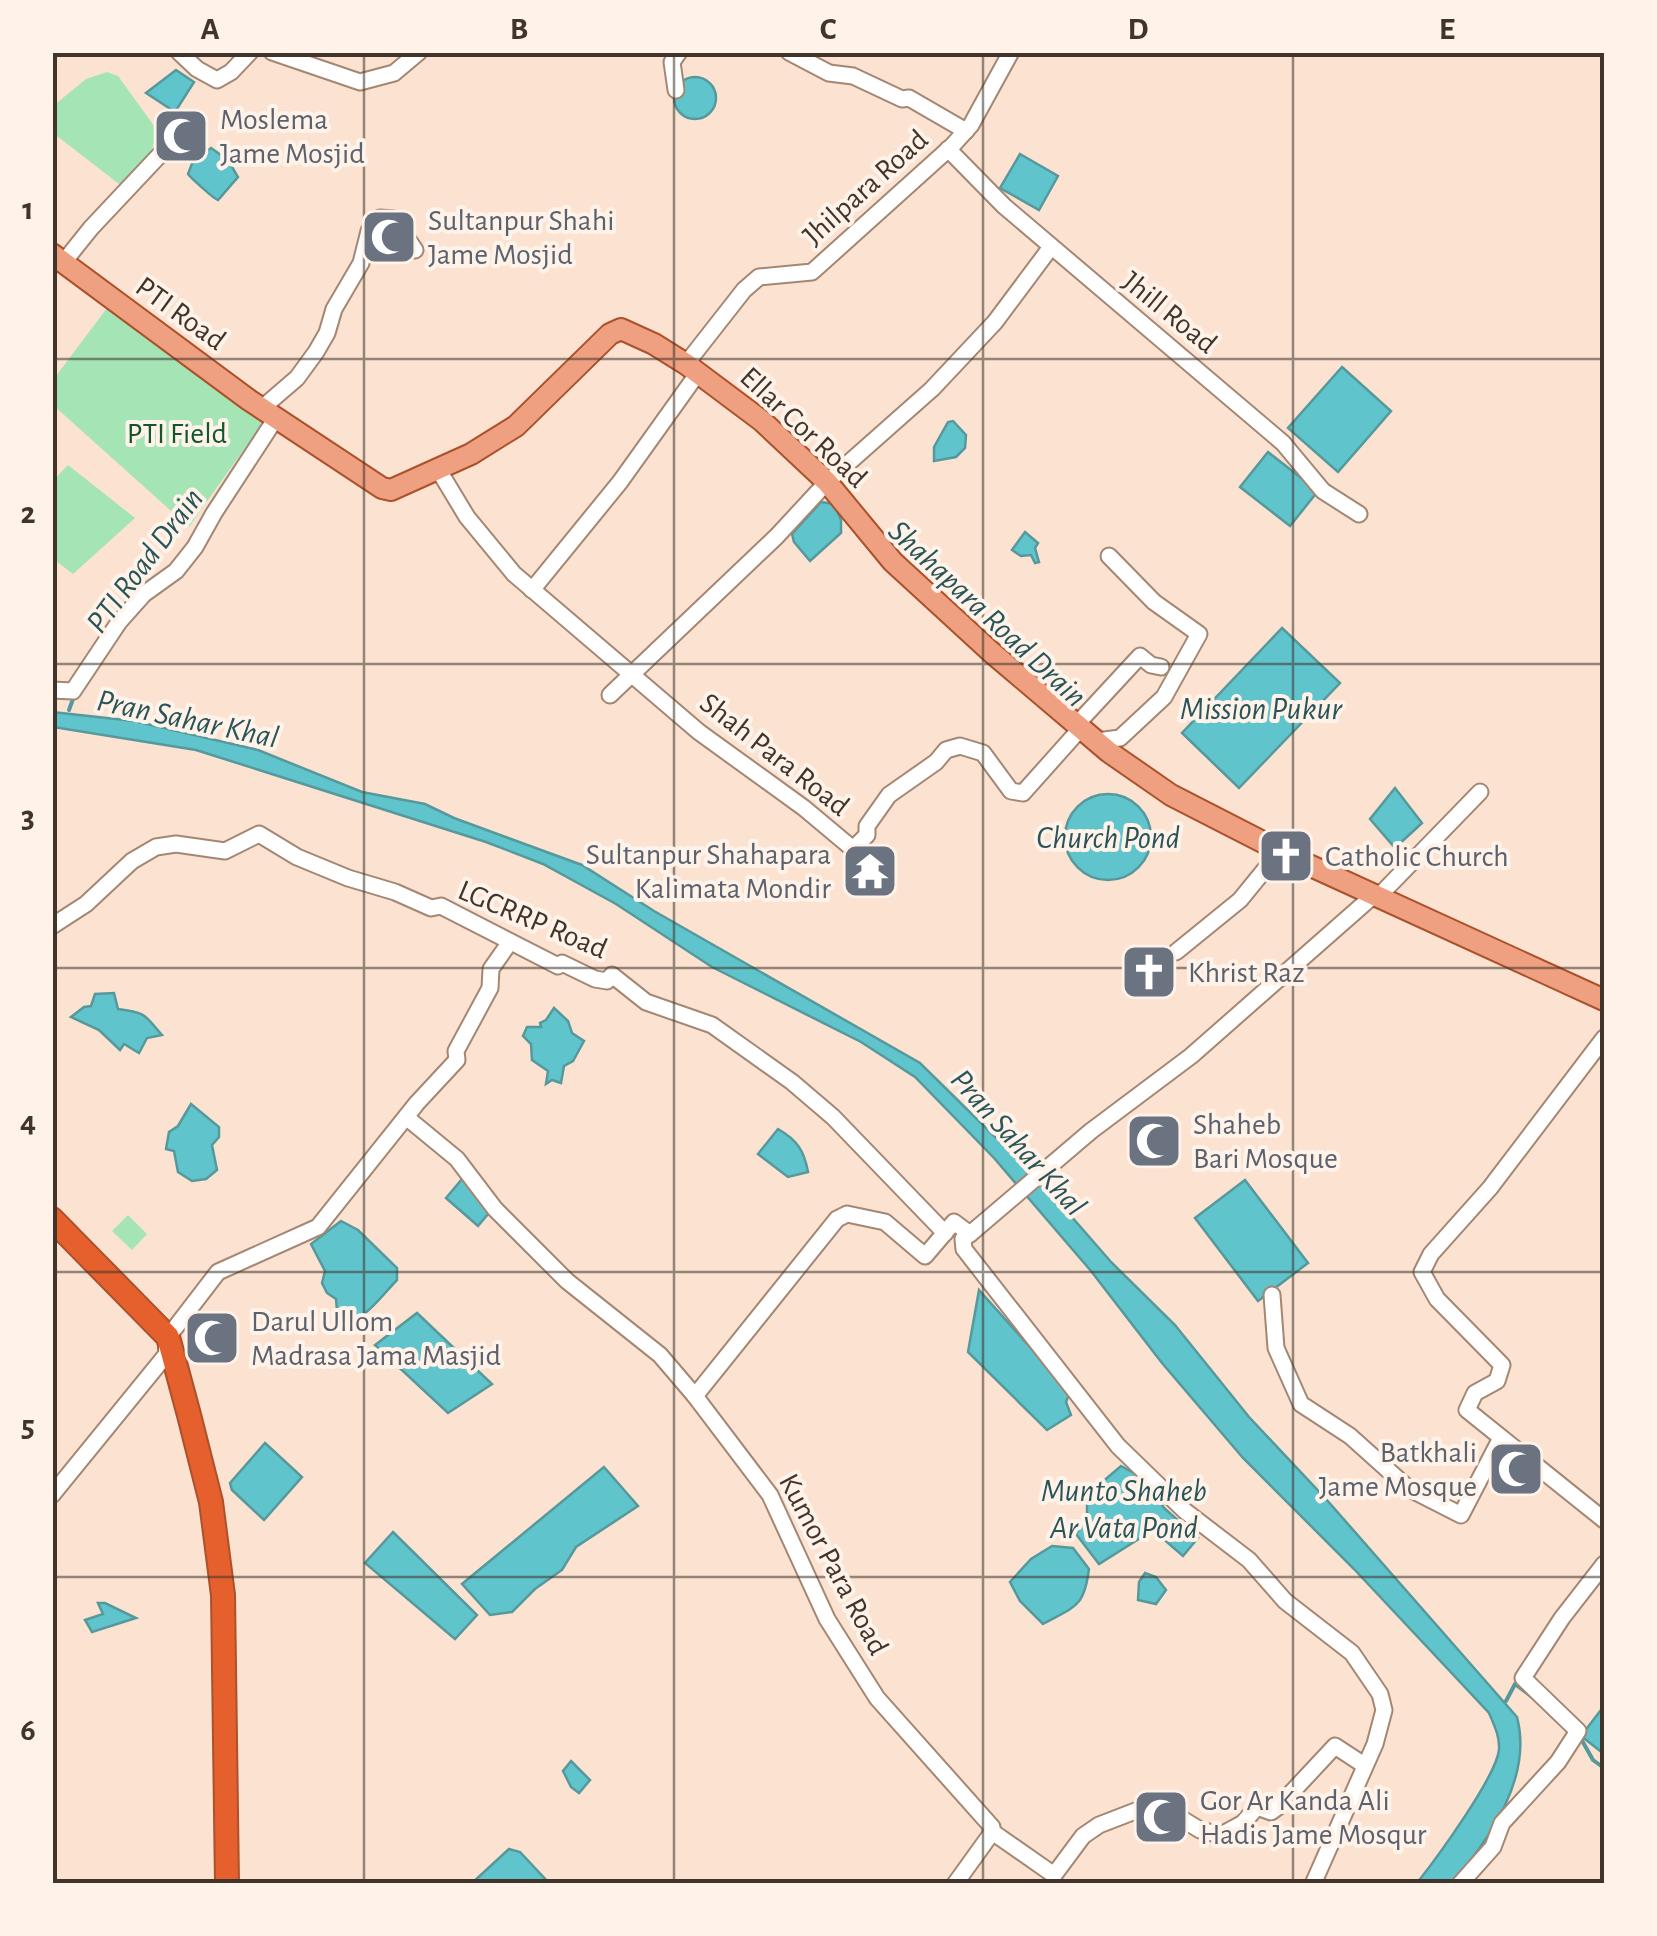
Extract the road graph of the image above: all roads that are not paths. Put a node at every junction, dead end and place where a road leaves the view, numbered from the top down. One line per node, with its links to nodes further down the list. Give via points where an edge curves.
1 (179, 52): 2 (street, via 218,80)
2 (250, 52)
3 (272, 52): 4 (street, via 360,82 394,72)
4 (419, 52)
5 (679, 52): 8 (street, via 672,62)
6 (789, 52): 9 (street, via 829,73 909,98)
7 (1011, 52): 9 (street, Jhilpara Road)
8 (676, 90)
9 (966, 131): 11 (street, Jhilpara Road)
10 (170, 144): 14 (street)
11 (948, 149): 12 (street, Jhill Road); 15 (street, Jhilpara Road, via 812,272 759,277)
12 (1051, 247): 19 (street, via 932,389); 20 (street, Jhill Road, via 1283,443 1323,491)
13 (415, 250): 16 (street, via 394,220 374,224 327,333)
14 (58, 259): 16 (main road, PTI Road)
15 (692, 368): 17 (main road, Ellar Cor Road, via 622,329 516,426); 19 (main road, Ellar Cor Road); 22 (street, Jhilpara Road, via 620,482)
16 (268, 413): 18 (main road, PTI Road, via 382,488); 25 (street, via 184,562 119,622 73,691)
17 (471, 454): 18 (main road, PTI Road)
18 (438, 468): 22 (street, Shah Para Road, via 466,518)
19 (827, 482): 24 (street); 27 (main road, Ellar Cor Road, via 893,562)
20 (1359, 514)
21 (1109, 556): 27 (street, via 1154,602 1199,634 1164,697 1120,738)
22 (532, 590): 24 (street, Shah Para Road)
23 (1161, 667): 27 (street, via 1140,656)
24 (633, 673): 26 (street); 27 (street, Shah Para Road, via 698,732 853,849 889,795 946,750 960,746 983,753 1011,792 1023,793)
25 (52, 690)
26 (610, 695)
27 (1085, 731): 29 (main road, Ellar Cor Road, via 1171,795)
28 (1480, 792): 30 (street)
29 (1280, 851): 30 (main road, Ellar Cor Road); 33 (street, via 1240,900)
30 (1376, 896): 34 (main road, Ellar Cor Road); 39 (street)
31 (52, 926): 32 (street, LGCRRP Road, via 156,847 225,851 259,834 297,857 431,908 441,906)
32 (510, 942): 36 (street, via 491,969 490,988 456,1060); 38 (street, LGCRRP Road, via 594,979 612,974 646,1002 712,1025 833,1117)
33 (1176, 952)
34 (1604, 1000)
35 (1604, 1038): 43 (street, via 1422,1272 1436,1298 1502,1365 1497,1380 1474,1393 1467,1410)
36 (406, 1117): 41 (street, via 318,1226 218,1272); 42 (street, Kumor Para Road, via 457,1159 567,1281 660,1355)
37 (52, 1220): 41 (highway)
38 (945, 1233): 39 (street, via 954,1222); 42 (street, via 925,1256 885,1222 848,1214 837,1219)
39 (970, 1234): 47 (street, via 964,1249 1118,1446 1362,1665 1384,1710)
40 (1272, 1295): 43 (street, via 1276,1348 1301,1404 1350,1436 1408,1488 1461,1514)
41 (168, 1337): 44 (street, via 166,1355); 49 (highway, via 211,1502 223,1595)
42 (696, 1396): 48 (street, Kumor Para Road, via 770,1495 826,1619 877,1698)
43 (1500, 1438): 45 (street)
44 (52, 1495)
45 (1604, 1520)
46 (1604, 1564): 52 (street, via 1523,1678 1578,1730)
47 (1364, 1765): 48 (street, Kumor Para Road, via 1335,1746 1278,1807 1270,1812 1258,1806 1221,1836 1156,1803 1083,1836 1054,1875); 51 (street)
48 (991, 1831): 50 (street)
49 (228, 1884)
50 (955, 1884)
51 (1314, 1884)
52 (1460, 1884)

